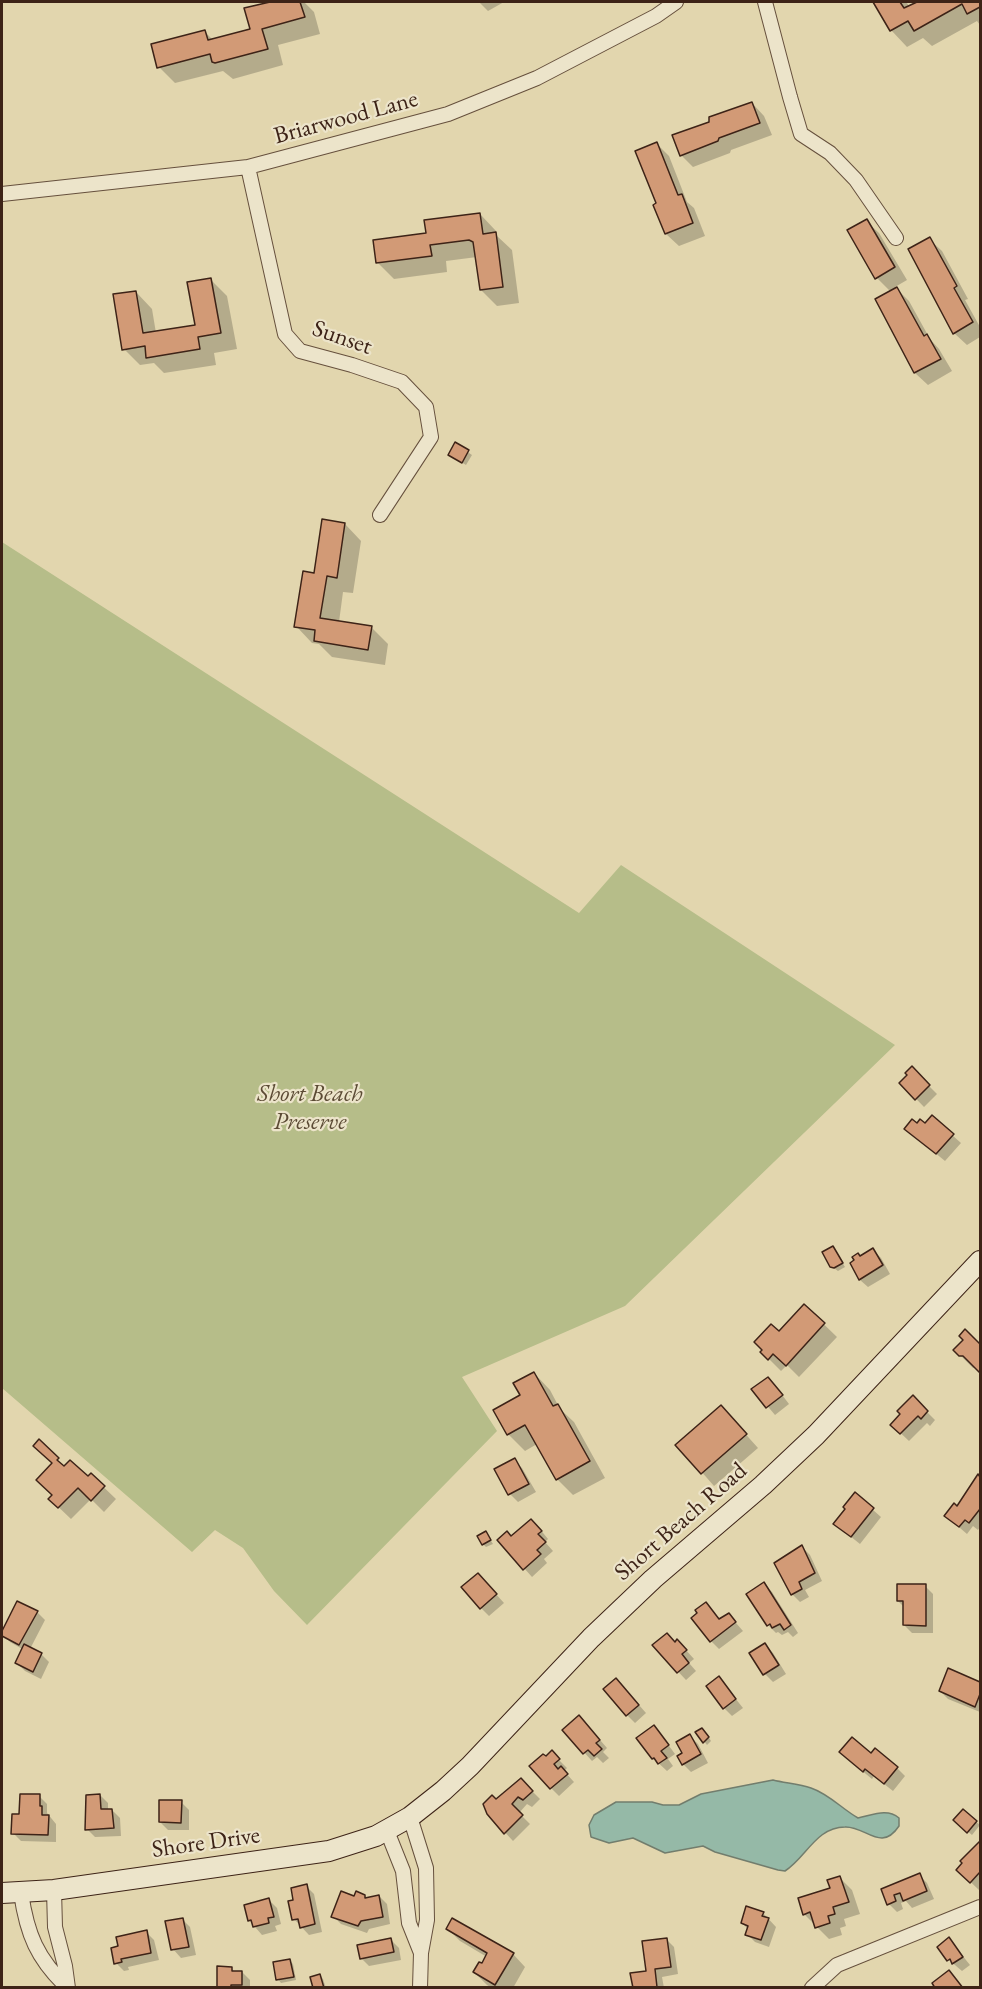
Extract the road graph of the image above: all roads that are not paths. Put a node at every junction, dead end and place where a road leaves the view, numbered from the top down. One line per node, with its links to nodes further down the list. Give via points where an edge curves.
1 (676, 2): 3 (street, Briarwood Lane, via 537,78 448,114)
2 (765, 2): 5 (street, via 801,134 830,153 856,180)
3 (248, 167): 4 (street, Briarwood Lane); 6 (street, Sunset, via 285,334 300,351 402,382 426,407 431,437)
4 (2, 194)
5 (896, 238)
6 (380, 515)
7 (981, 1261): 8 (main road, Short Beach Road, via 816,1435 591,1638 470,1766)
8 (410, 1817): 9 (main road, Shore Drive); 13 (street, via 426,1868 427,1920)
9 (387, 1831): 10 (main road, Shore Drive, via 329,1851); 13 (street, via 403,1871 409,1923)
10 (54, 1890): 11 (main road, Shore Drive); 11 (street, via 55,1927 68,1988 49,1970)
11 (11, 1893)
12 (981, 1907): 15 (street, via 837,1965)
13 (421, 1953): 14 (street)
14 (420, 1988)
15 (812, 1988)

